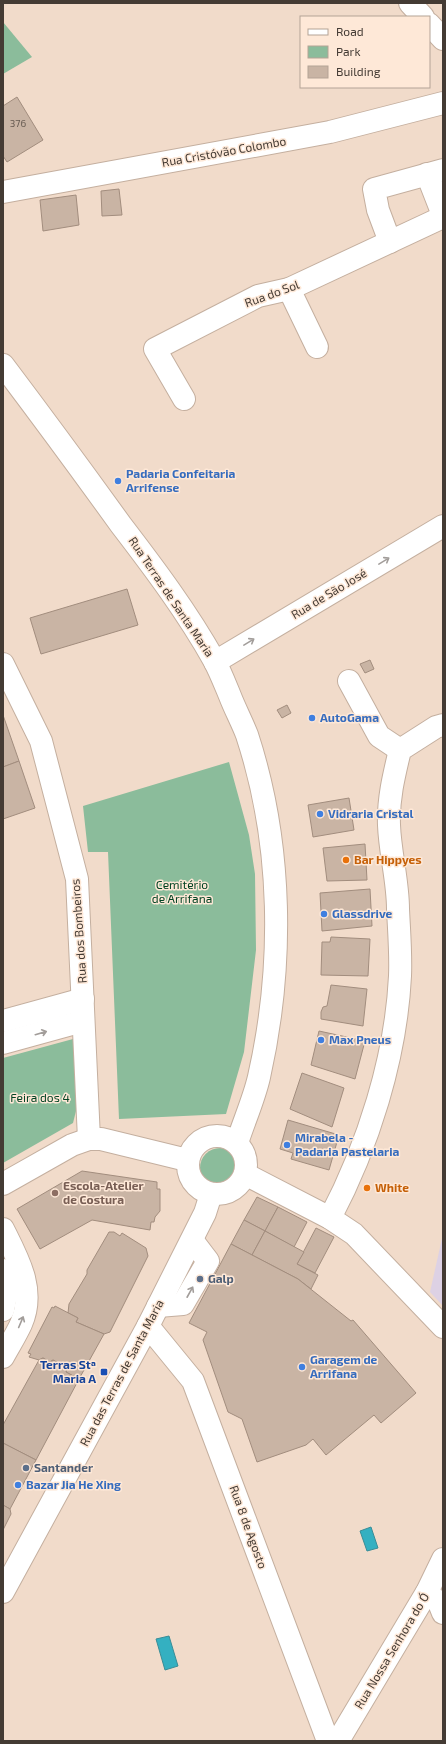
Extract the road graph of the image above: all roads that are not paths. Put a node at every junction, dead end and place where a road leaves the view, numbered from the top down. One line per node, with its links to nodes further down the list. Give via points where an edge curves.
1 (410, 3): 2 (street)
2 (422, 16)
3 (430, 25): 4 (street)
4 (443, 39)
5 (443, 103): 7 (street, Rua Cristóvão Colombo, via 330,132)
6 (435, 172): 8 (street); 9 (street, via 374,189 378,210)
7 (3, 192)
8 (443, 216): 9 (street, Rua do Sol)
9 (390, 242): 10 (street, Rua do Sol)
10 (289, 289): 11 (street); 13 (street, Rua do Sol, via 258,296 155,349)
11 (317, 347)
12 (3, 364): 15 (street, Rua Terras de Santa Maria, via 153,567 194,626)
13 (184, 399)
14 (443, 526): 15 (street, Rua de São José, one-way to 14)
15 (215, 662): 26 (street, Rua Terras de Santa Maria, via 246,734 263,793 276,896 273,989 266,1040 258,1080)
16 (3, 664): 18 (street, Rua dos Bombeiros)
17 (349, 681): 20 (street, via 379,736)
18 (9, 690): 21 (street, Rua dos Bombeiros, via 41,741 77,879)
19 (443, 725): 20 (street)
20 (400, 750): 31 (street, via 390,789 389,825 398,902 400,975 395,1029 381,1091 346,1188)
21 (83, 999): 22 (street); 23 (street, Rua dos Bombeiros)
22 (3, 1021)
23 (83, 1021): 24 (street, one-way to 23); 25 (street, Rua dos Bombeiros)
24 (3, 1043)
25 (89, 1139): 27 (street, via 101,1139); 29 (street, via 72,1144)
26 (237, 1143): 27 (street, via 220,1135 211,1136 195,1144); 28 (street, via 246,1157)
27 (187, 1160): 30 (street, via 193,1182 202,1191)
28 (245, 1174): 30 (street, via 228,1192); 31 (street)
29 (3, 1184)
30 (211, 1194): 36 (street, Rua das Terras de Santa Maria, via 205,1213)
31 (330, 1218): 35 (street, via 354,1234)
32 (3, 1229): 37 (street, one-way to 32, via 26,1312 25,1280 21,1265)
33 (3, 1270): 34 (street, via 6,1288)
34 (3, 1310)
35 (440, 1317)
36 (148, 1326): 39 (street, Rua das Terras de Santa Maria); 42 (street, Rua 8 de Agosto, via 194,1380)
37 (3, 1357)
38 (443, 1559): 40 (street, Rua Nossa Senhora do Ó)
39 (3, 1592)
40 (427, 1592): 41 (street, via 439,1603); 43 (street, Rua Nossa Senhora do Ó)
41 (443, 1613)
42 (328, 1741)
43 (338, 1741)

